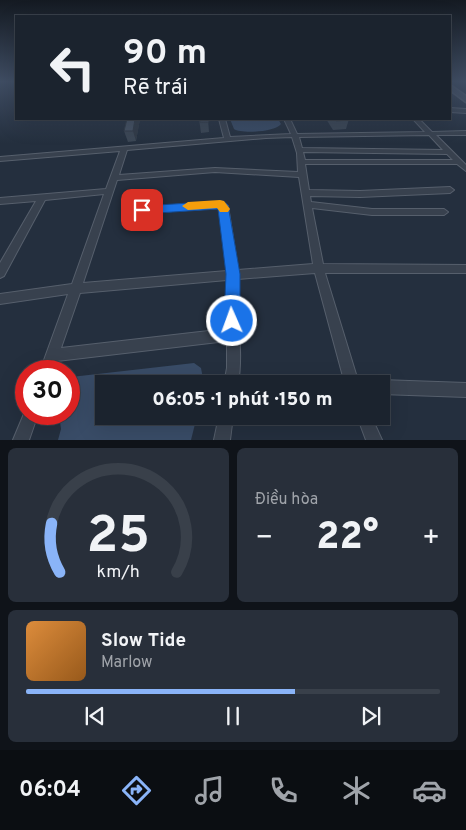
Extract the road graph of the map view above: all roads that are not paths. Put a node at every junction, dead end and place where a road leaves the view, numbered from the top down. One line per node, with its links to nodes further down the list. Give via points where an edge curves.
1 (451, 110): 2 (street)
2 (466, 110)
3 (222, 120): 9 (street)
4 (287, 120): 8 (street)
5 (417, 120): 6 (street)
6 (431, 133): 7 (street); 8 (street); 12 (street)
7 (466, 133)
8 (295, 134): 9 (street); 11 (street)
9 (228, 139): 10 (street)
10 (124, 149): 13 (street); 18 (street)
11 (299, 150): 12 (street); 14 (street)
12 (449, 152): 15 (street)
13 (0, 159)
14 (303, 162): 15 (street); 17 (street)
15 (459, 162): 16 (street)
16 (466, 169)
17 (302, 175): 18 (street, via 215,170); 21 (street)
18 (114, 178): 19 (street)
19 (110, 190): 22 (street); 31 (street)
20 (450, 190): 21 (street)
21 (305, 193): 24 (street)
22 (42, 197): 23 (street); 29 (street)
23 (0, 201)
24 (308, 205): 26 (street, via 372,212); 27 (street)
25 (142, 210): 30 (street, via 222,205)
26 (444, 212)
27 (319, 268): 28 (street); 30 (street); 37 (street)
28 (466, 269)
29 (0, 273)
30 (233, 274): 31 (street); 33 (street)
31 (77, 288): 32 (street); 34 (street)
32 (0, 299)
33 (232, 334): 34 (street); 36 (street)
34 (52, 355): 35 (street)
35 (50, 360)
36 (233, 375)
37 (349, 375)
38 (390, 387): 39 (street)
39 (466, 390)
40 (27, 425): 43 (street)
41 (224, 425): 44 (street)
42 (368, 425): 45 (street)
43 (21, 440)
44 (222, 440)
45 (374, 440)

